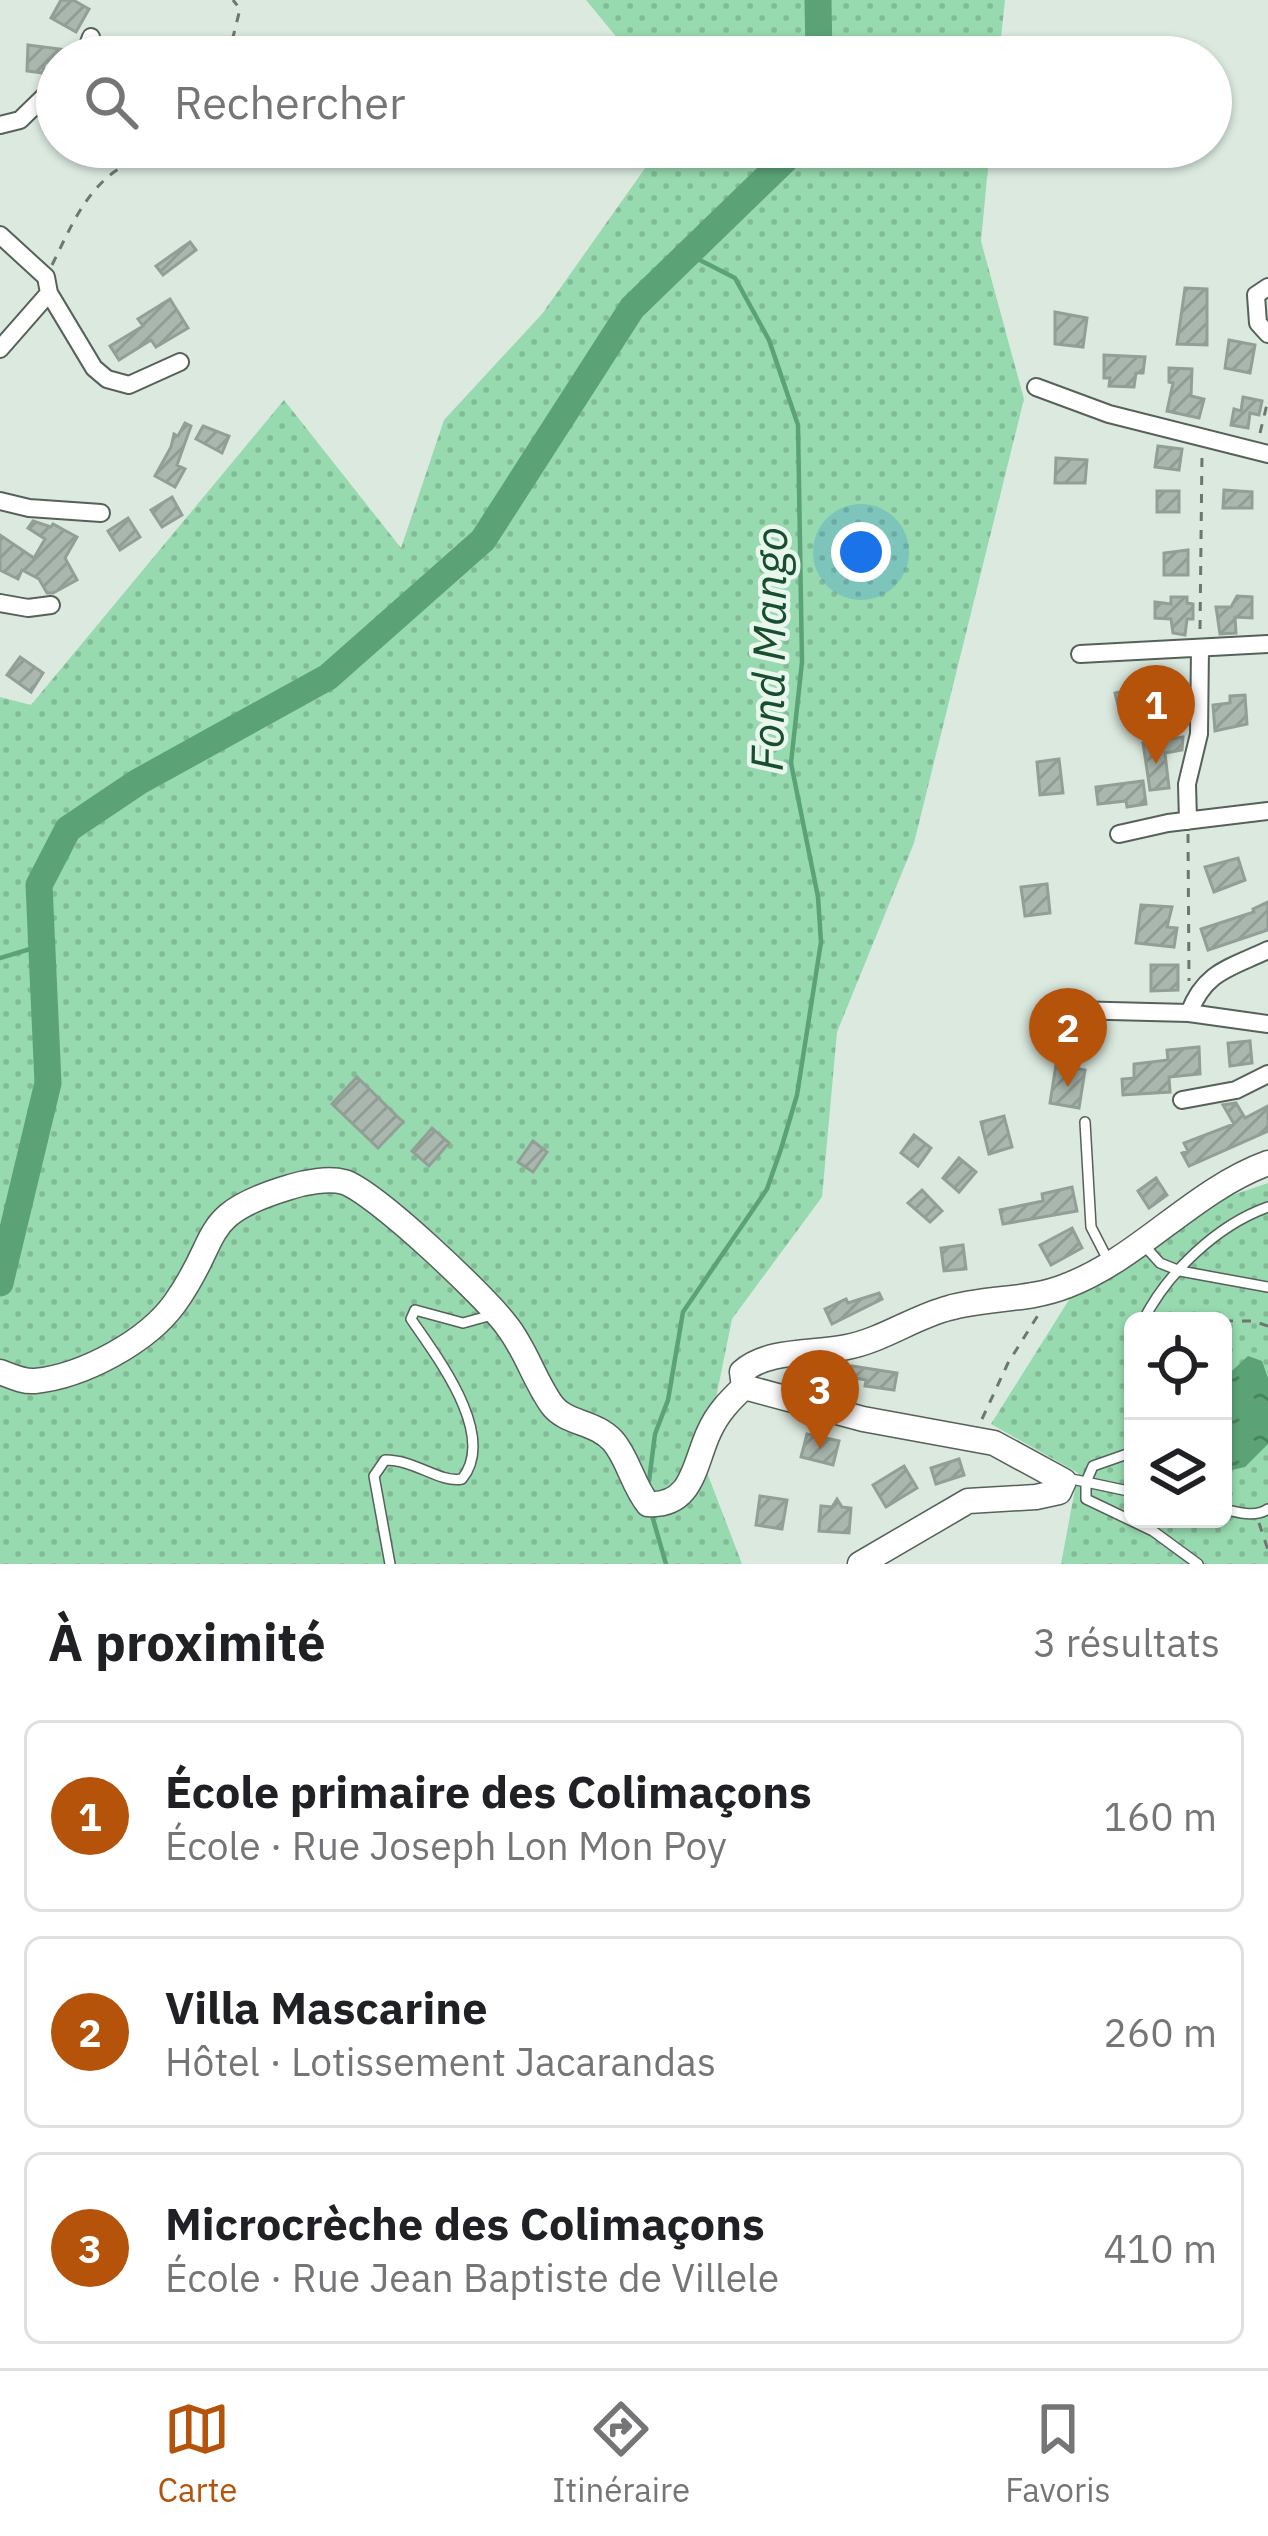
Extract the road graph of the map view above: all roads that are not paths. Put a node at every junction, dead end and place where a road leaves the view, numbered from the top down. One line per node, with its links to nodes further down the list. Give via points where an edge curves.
1 (36, 104): 2 (street)
2 (0, 125)
3 (0, 235): 4 (street)
4 (48, 285): 7 (street); 8 (street, via 106,380 129,385)
5 (1268, 287): 6 (street, via 1256,295 1258,323)
6 (1268, 334)
7 (0, 349)
8 (180, 362)
9 (1036, 387): 10 (street)
10 (1262, 452)
11 (0, 501): 12 (street)
12 (101, 513)
13 (0, 602): 14 (street)
14 (51, 605)
15 (1268, 644): 16 (street)
16 (1200, 648): 17 (street); 19 (street)
17 (1080, 654)
18 (1268, 811): 19 (street)
19 (1188, 820): 20 (street)
20 (1119, 834)
21 (1268, 950): 23 (street, via 1207,979)
22 (1071, 1010): 23 (street)
23 (1189, 1012): 24 (street)
24 (1268, 1024)
25 (1268, 1074): 26 (street, via 1236,1090)
26 (1182, 1100)
27 (1085, 1122): 31 (lane, via 1091,1227)
28 (1268, 1163): 30 (main road, via 1200,1197)
29 (1268, 1207): 32 (lane, via 1209,1241)
30 (1140, 1242): 31 (main road); 32 (lane)
31 (1109, 1262): 37 (main road, via 1054,1290 944,1309 850,1347 761,1360 742,1372)
32 (1180, 1271): 33 (lane); 34 (lane)
33 (1268, 1287)
34 (1148, 1312)
35 (497, 1313): 36 (main road, via 377,1203 344,1182 306,1182 229,1213 175,1304 104,1358 29,1382); 37 (main road, via 553,1406 617,1444 648,1504 664,1505 691,1483 708,1432); 43 (lane, via 463,1323 415,1310 411,1319 456,1385 473,1441 462,1479 449,1481 409,1460 385,1460 374,1475)
36 (0, 1372)
37 (745, 1388): 39 (main road, via 994,1443)
38 (1124, 1455): 39 (lane)
39 (1074, 1479): 40 (lane); 44 (main road, via 1059,1492 956,1506); 45 (lane, via 1086,1499 1154,1531)
40 (1124, 1490)
41 (1268, 1509): 42 (lane)
42 (1232, 1510)
43 (390, 1564)
44 (860, 1564)
45 (1198, 1564)

